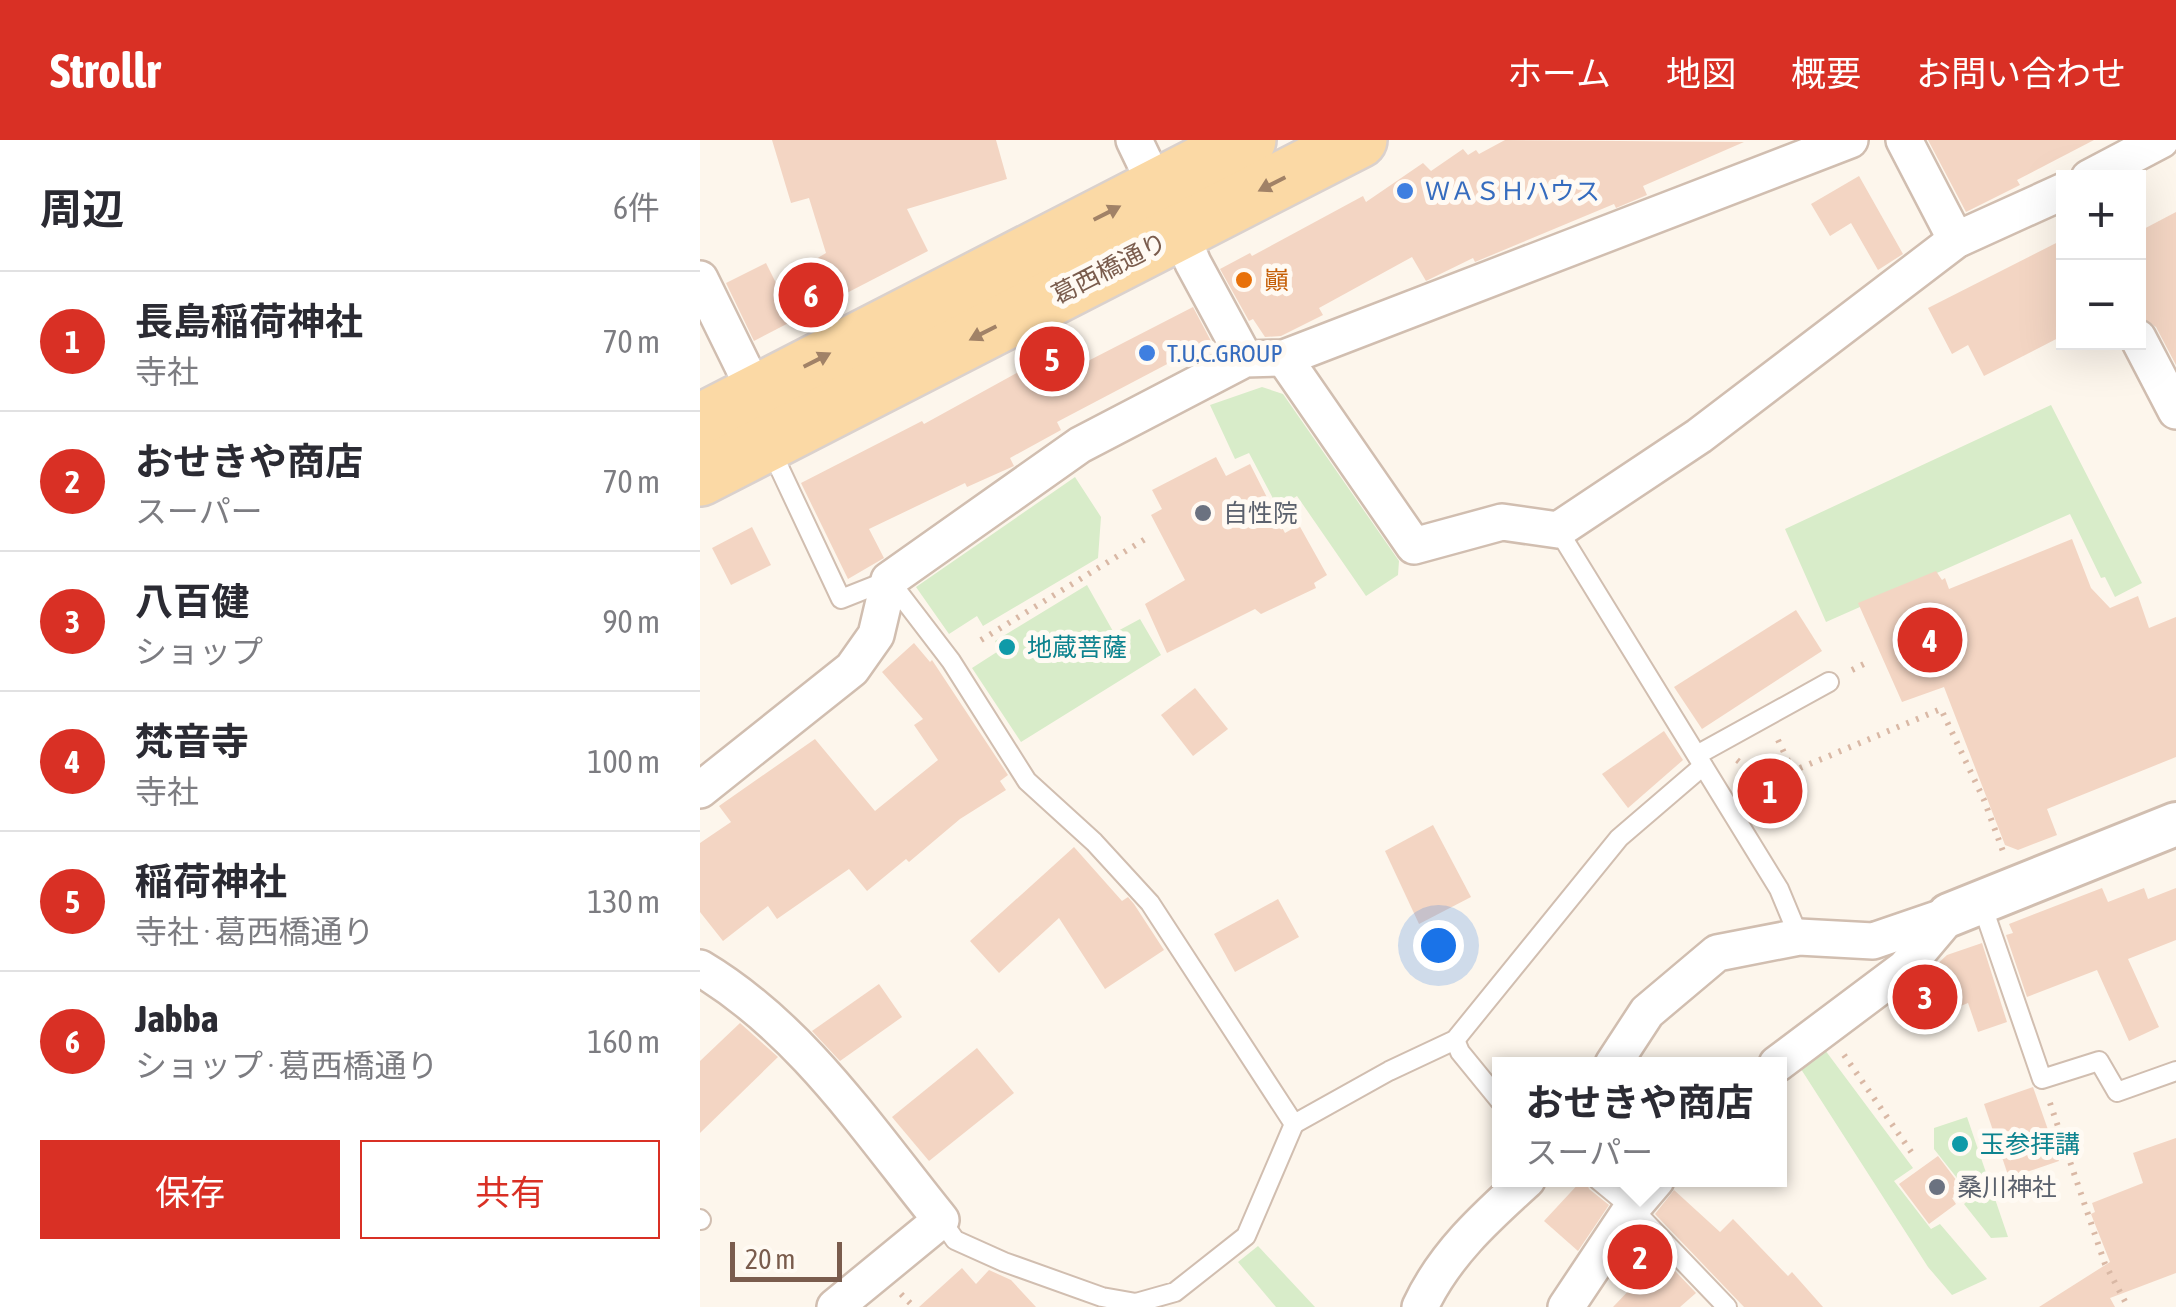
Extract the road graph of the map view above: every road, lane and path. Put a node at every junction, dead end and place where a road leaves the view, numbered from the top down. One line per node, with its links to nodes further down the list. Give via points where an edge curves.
1 (1248, 140): 7 (main road, 葛西橋通り)
2 (1359, 140): 7 (main road, 葛西橋通り, one-way to 7)
3 (1850, 140): 13 (street)
4 (1904, 140): 9 (street)
5 (2161, 140): 6 (street)
6 (2103, 170)
7 (1157, 186): 12 (street); 15 (main road, 葛西橋通り)
8 (2056, 194): 9 (street)
9 (1956, 240): 18 (street, via 1714,425)
10 (700, 280): 15 (street)
11 (2144, 350): 14 (street)
12 (1245, 358): 13 (street); 20 (street, via 1080,446)
13 (1284, 358): 18 (street, via 1414,546 1502,522)
14 (2176, 411)
15 (762, 418): 16 (main road, 葛西橋通り); 17 (main road, 葛西橋通り); 20 (lane, via 841,599)
16 (700, 422)
17 (700, 478)
18 (1558, 530): 24 (lane)
19 (1147, 538): 21 (path)
20 (888, 580): 25 (street, via 876,635 852,669); 38 (lane, via 951,661 1027,781 1150,903)
21 (981, 640)
22 (1829, 682): 23 (lane)
23 (1767, 717): 24 (lane); 27 (path, via 1793,770 1941,709)
24 (1700, 760): 29 (lane, via 1780,890); 32 (lane, via 1619,838)
25 (700, 790)
26 (2173, 833): 28 (street)
27 (2006, 861)
28 (1965, 908): 29 (street, via 1873,942); 31 (street, via 1905,968); 36 (lane)
29 (1799, 937): 33 (street, via 1717,953 1647,1012)
30 (700, 968): 44 (street, via 752,1002 795,1042)
31 (1824, 1027): 34 (street); 39 (path)
32 (1455, 1040): 37 (lane); 38 (lane)
33 (1618, 1057)
34 (1786, 1057)
35 (2176, 1071): 36 (lane, via 2117,1092 2099,1061)
36 (2042, 1079): 49 (path, via 2105,1264)
37 (1492, 1090)
38 (1294, 1124): 44 (lane, via 1246,1236 1175,1292 1136,1303 1004,1262 955,1240)
39 (1914, 1156)
40 (1519, 1187): 46 (street, via 1435,1274)
41 (1606, 1187): 43 (lane)
42 (1650, 1187): 43 (street)
43 (1632, 1208): 47 (street); 48 (lane)
44 (941, 1220): 45 (street)
45 (835, 1307)
46 (1420, 1307)
47 (1566, 1307)
48 (1727, 1307)
49 (2128, 1307)

